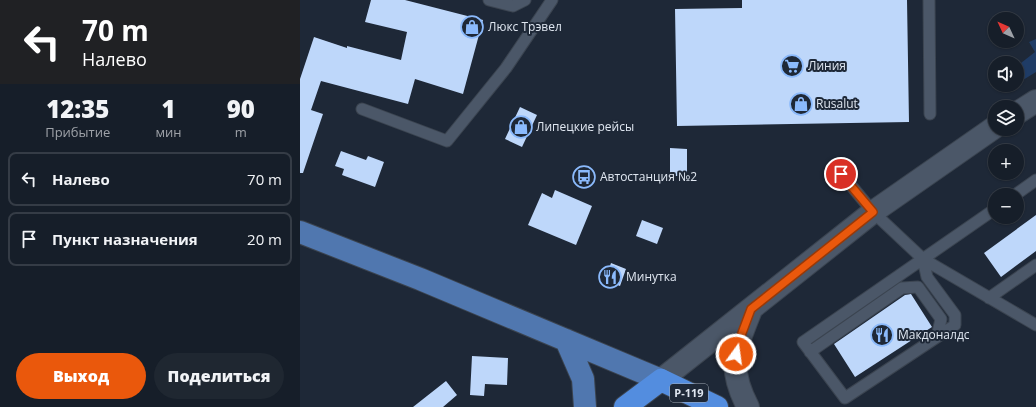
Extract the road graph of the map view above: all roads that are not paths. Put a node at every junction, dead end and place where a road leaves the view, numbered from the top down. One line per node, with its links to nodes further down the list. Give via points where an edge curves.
1 (489, 0): 2 (lane, via 513,6)
2 (525, 0)
3 (552, 0): 6 (lane, via 506,68 448,142)
4 (930, 0): 8 (lane)
5 (1036, 101): 7 (main road)
6 (362, 109)
7 (1024, 109)
8 (930, 114)
9 (988, 132): 13 (main road)
10 (835, 166): 13 (lane)
11 (1036, 180): 12 (lane)
12 (1024, 189)
13 (873, 212): 16 (lane); 19 (main road)
14 (988, 214): 16 (lane)
15 (300, 232): 22 (main road, via 420,278)
16 (923, 259): 18 (lane); 21 (lane, via 927,277 955,315 955,326); 23 (lane, via 803,342)
17 (1036, 265): 18 (lane)
18 (989, 298): 20 (lane)
19 (751, 309): 24 (main road); 28 (main road, via 739,341 734,367 741,394)
20 (1036, 325)
21 (938, 337): 23 (lane, via 845,398); 23 (lane, via 941,319 918,287 902,288)
22 (566, 340): 24 (main road); 25 (main road, via 583,379)
23 (810, 352)
24 (661, 380): 26 (highway, Р-119); 27 (highway, Р-119)
25 (585, 407)
26 (625, 407)
27 (718, 407)
28 (748, 407)

